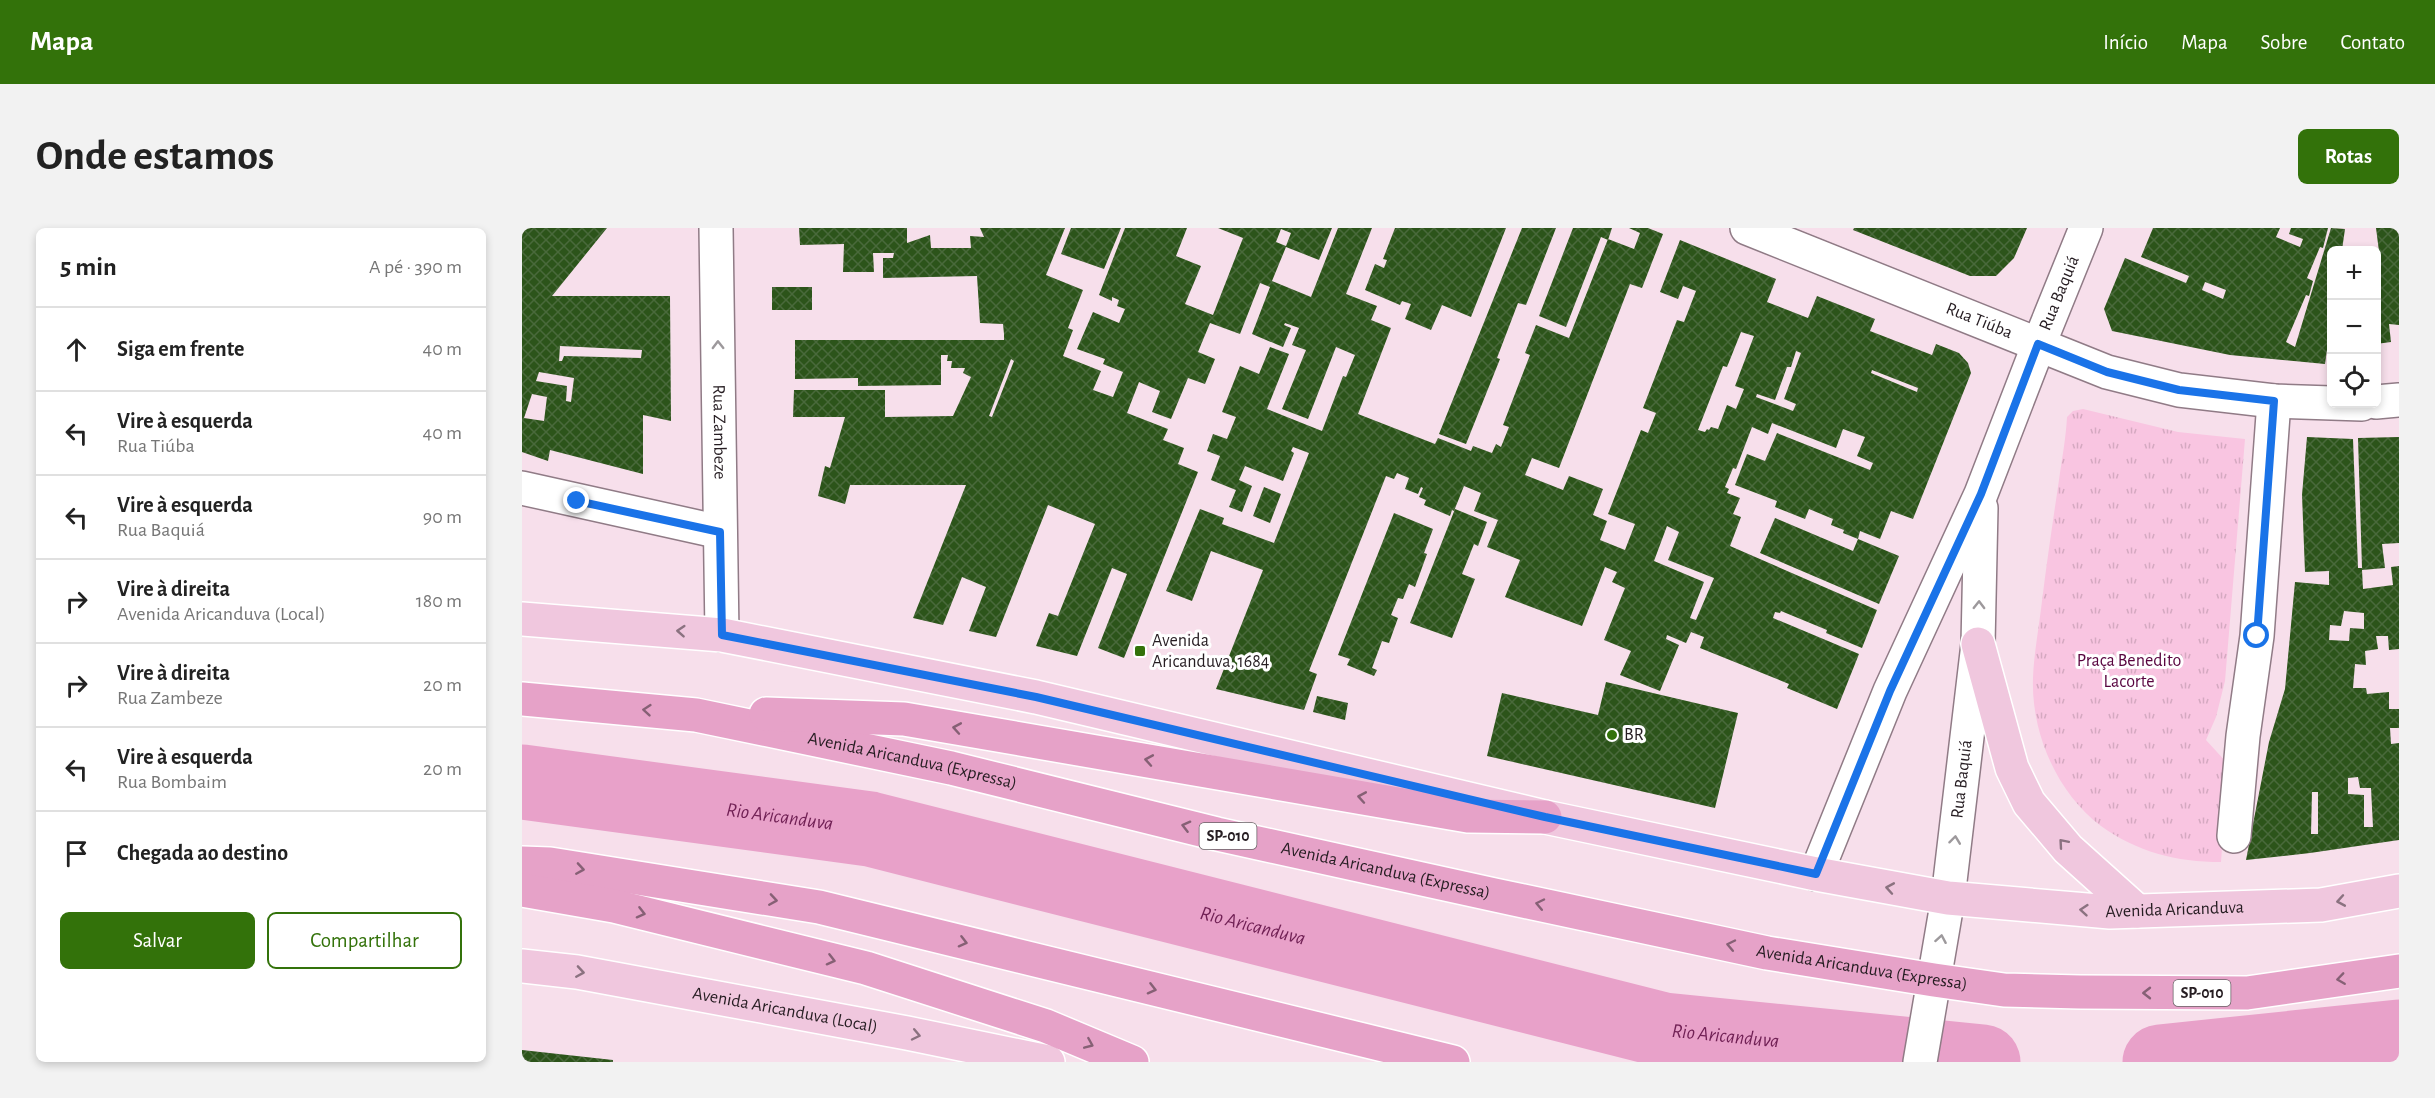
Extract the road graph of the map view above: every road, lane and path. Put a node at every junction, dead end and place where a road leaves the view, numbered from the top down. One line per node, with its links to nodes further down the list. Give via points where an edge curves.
1 (716, 228): 11 (street, Rua Zambeze, one-way to 1)
2 (1747, 228): 4 (street, Rua Tiúba)
3 (2086, 228): 4 (street, Rua Baquiá)
4 (2038, 344): 6 (street, Rua Tiúba, via 2107,372 2179,390); 10 (street, Rua Baquiá)
5 (2399, 400): 7 (street)
6 (2274, 401): 8 (street, Rua Tiúba); 18 (street, via 2257,636)
7 (2381, 402)
8 (2327, 403)
9 (522, 488): 11 (street)
10 (1981, 494): 14 (street, Rua Baquiá, one-way to 10); 20 (street, Rua Baquiá, via 1890,691)
11 (720, 532): 13 (street, Rua Zambeze)
12 (522, 619): 13 (main road, one-way to 12)
13 (722, 635): 17 (main road, via 1036,697)
14 (1978, 644): 23 (street, Rua Baquiá, one-way to 14); 24 (main road, one-way to 14, via 2068,849 2029,803 2012,768)
15 (522, 699): 16 (highway, Avenida Aricanduva (Expressa) / SP-010, one-way to 15)
16 (696, 715): 17 (highway, one-way to 16, via 1468,816 904,719); 27 (highway, Avenida Aricanduva (Expressa) / SP-010, one-way to 16, via 1767,953 1217,834 951,768)
17 (1545, 817): 20 (main road)
18 (2234, 836)
19 (522, 862): 30 (highway, one-way to 30, via 819,907)
20 (1816, 874): 23 (main road, one-way to 20)
21 (522, 890): 29 (highway, one-way to 29, via 614,906 866,968 1046,1026)
22 (2399, 891): 24 (main road, Avenida Aricanduva, one-way to 24, via 2321,905)
23 (1948, 898): 24 (main road, Avenida Aricanduva, one-way to 23); 27 (street, Rua Baquiá, one-way to 23)
24 (2137, 911)
25 (522, 966): 28 (main road, Avenida Aricanduva (Local), one-way to 28, via 578,972)
26 (2399, 971): 27 (highway, Avenida Aricanduva (Expressa) / SP-010, one-way to 27, via 2247,993 2004,990)
27 (1931, 994): 31 (street, Rua Baquiá)
28 (1048, 1062)
29 (1132, 1062)
30 (1453, 1062)
31 (1920, 1062)

